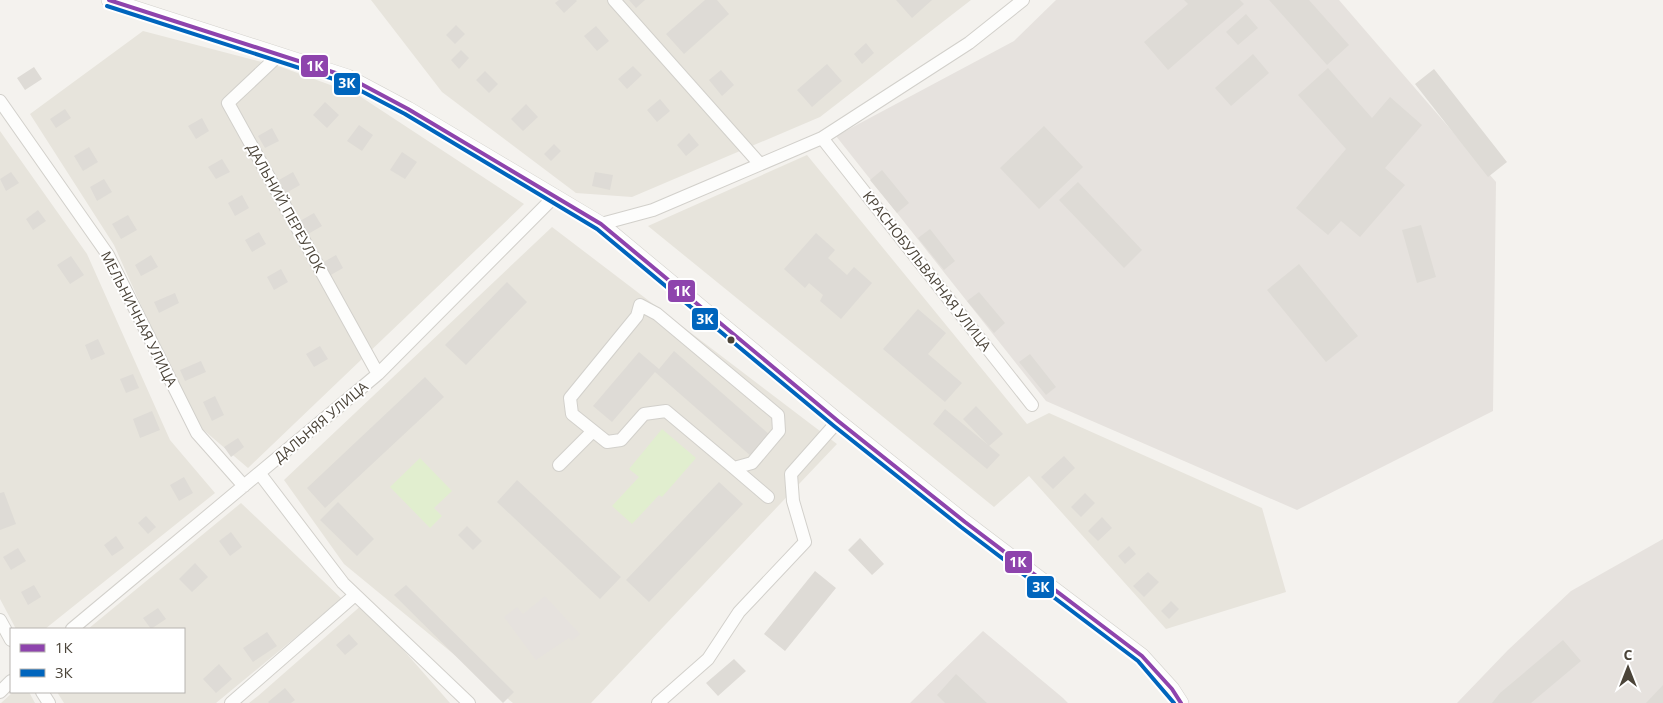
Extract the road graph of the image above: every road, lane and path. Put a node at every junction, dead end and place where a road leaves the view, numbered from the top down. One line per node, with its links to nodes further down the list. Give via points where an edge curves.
1 (108, 0): 4 (street)
2 (614, 0): 7 (street)
3 (1023, 0): 6 (street, via 969,43)
4 (279, 55): 8 (street, via 348,77); 10 (street, ДАЛЬНИЙ ПЕРЕУЛОК, via 228,103)
5 (0, 101): 17 (street, МЕЛЬНИЧНАЯ УЛИЦА, via 108,255 197,433)
6 (822, 138): 7 (street); 11 (street, КРАСНОБУЛЬВАРНАЯ УЛИЦА)
7 (759, 163): 9 (street, via 653,210)
8 (554, 196): 9 (street); 10 (street, ДАЛЬНЯЯ УЛИЦА)
9 (601, 224): 12 (street)
10 (378, 374): 16 (street, ДАЛЬНЯЯ УЛИЦА)
11 (1032, 405)
12 (838, 421): 27 (street, via 791,474 793,501 806,542 739,612 708,659); 28 (street, via 1142,656)
13 (593, 431): 14 (street); 15 (street, via 607,442 622,440 644,414 666,411); 15 (street, via 572,414 570,398 637,316 640,305 657,314 778,415 779,431 752,463)
14 (559, 465)
15 (734, 468): 18 (street)
16 (260, 474): 17 (street, ДАЛЬНЯЯ УЛИЦА); 19 (street)
17 (244, 486): 21 (street, ДАЛЬНЯЯ УЛИЦА)
18 (768, 496)
19 (355, 595): 25 (street); 26 (street)
20 (0, 620): 22 (street)
21 (73, 628)
22 (10, 638)
23 (10, 682): 24 (street)
24 (0, 692)
25 (231, 703)
26 (469, 703)
27 (658, 703)
28 (1181, 703)

